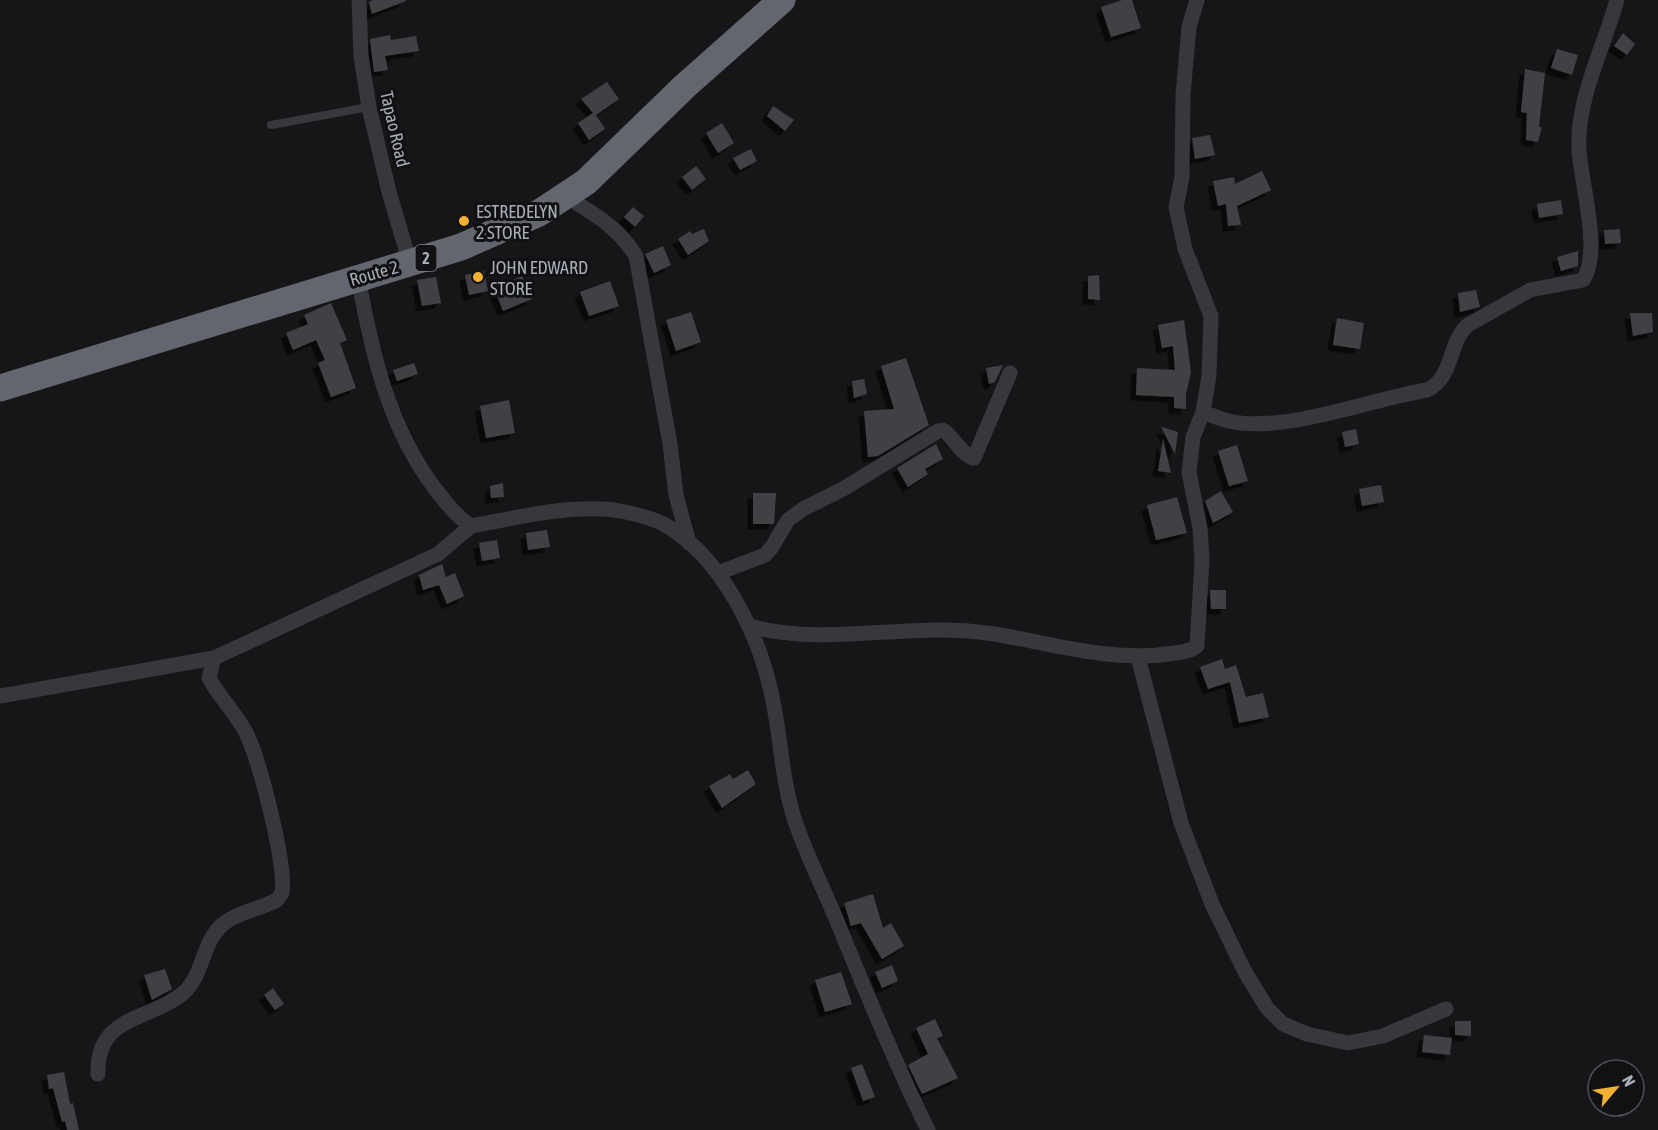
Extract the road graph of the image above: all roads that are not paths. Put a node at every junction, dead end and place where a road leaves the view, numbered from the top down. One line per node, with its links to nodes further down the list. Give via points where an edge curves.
1 (359, 0): 5 (street, Tapao Road, via 361,56)
2 (782, 0): 7 (highway, Route 2 / 2, via 685,86 617,154)
3 (1197, 0): 12 (street, via 1189,27 1182,177 1176,207 1185,249 1211,316)
4 (1617, 0): 12 (street, via 1587,88 1579,148 1591,250 1590,271 1583,280 1530,290 1468,324 1461,330 1443,377 1427,390 1304,419 1251,424 1229,422)
5 (369, 107): 6 (lane); 8 (street, Tapao Road)
6 (271, 125)
7 (565, 196): 8 (highway, Route 2 / 2, via 496,233); 14 (street, via 612,225 636,256 676,495)
8 (410, 263): 9 (highway, Route 2 / 2)
9 (358, 277): 11 (highway, Route 2 / 2); 13 (street, via 372,351 395,420 423,472 457,516)
10 (1010, 372): 15 (street, via 974,458 964,453 954,438 939,431 843,489 803,508 788,520 765,555)
11 (0, 388)
12 (1203, 412): 17 (street, via 1193,437 1189,472 1202,560 1198,643 1193,649)
13 (471, 526): 14 (street, via 527,515 606,510 665,525); 18 (street, via 438,554)
14 (689, 543): 15 (street)
15 (718, 573): 16 (street)
16 (749, 626): 17 (street, via 811,636 930,628 982,632 1104,656); 22 (street, via 771,691 785,785 795,821 876,1018)
17 (1138, 657): 20 (street, via 1181,822 1212,904 1267,1008 1283,1024 1348,1043 1383,1036)
18 (214, 658): 19 (street); 21 (street, via 209,678 245,732 259,770 274,827 282,893 264,907 221,925 207,946 197,975 180,996 136,1016 107,1037 98,1059)
19 (0, 696)
20 (1446, 1009)
21 (98, 1074)
22 (928, 1130)

